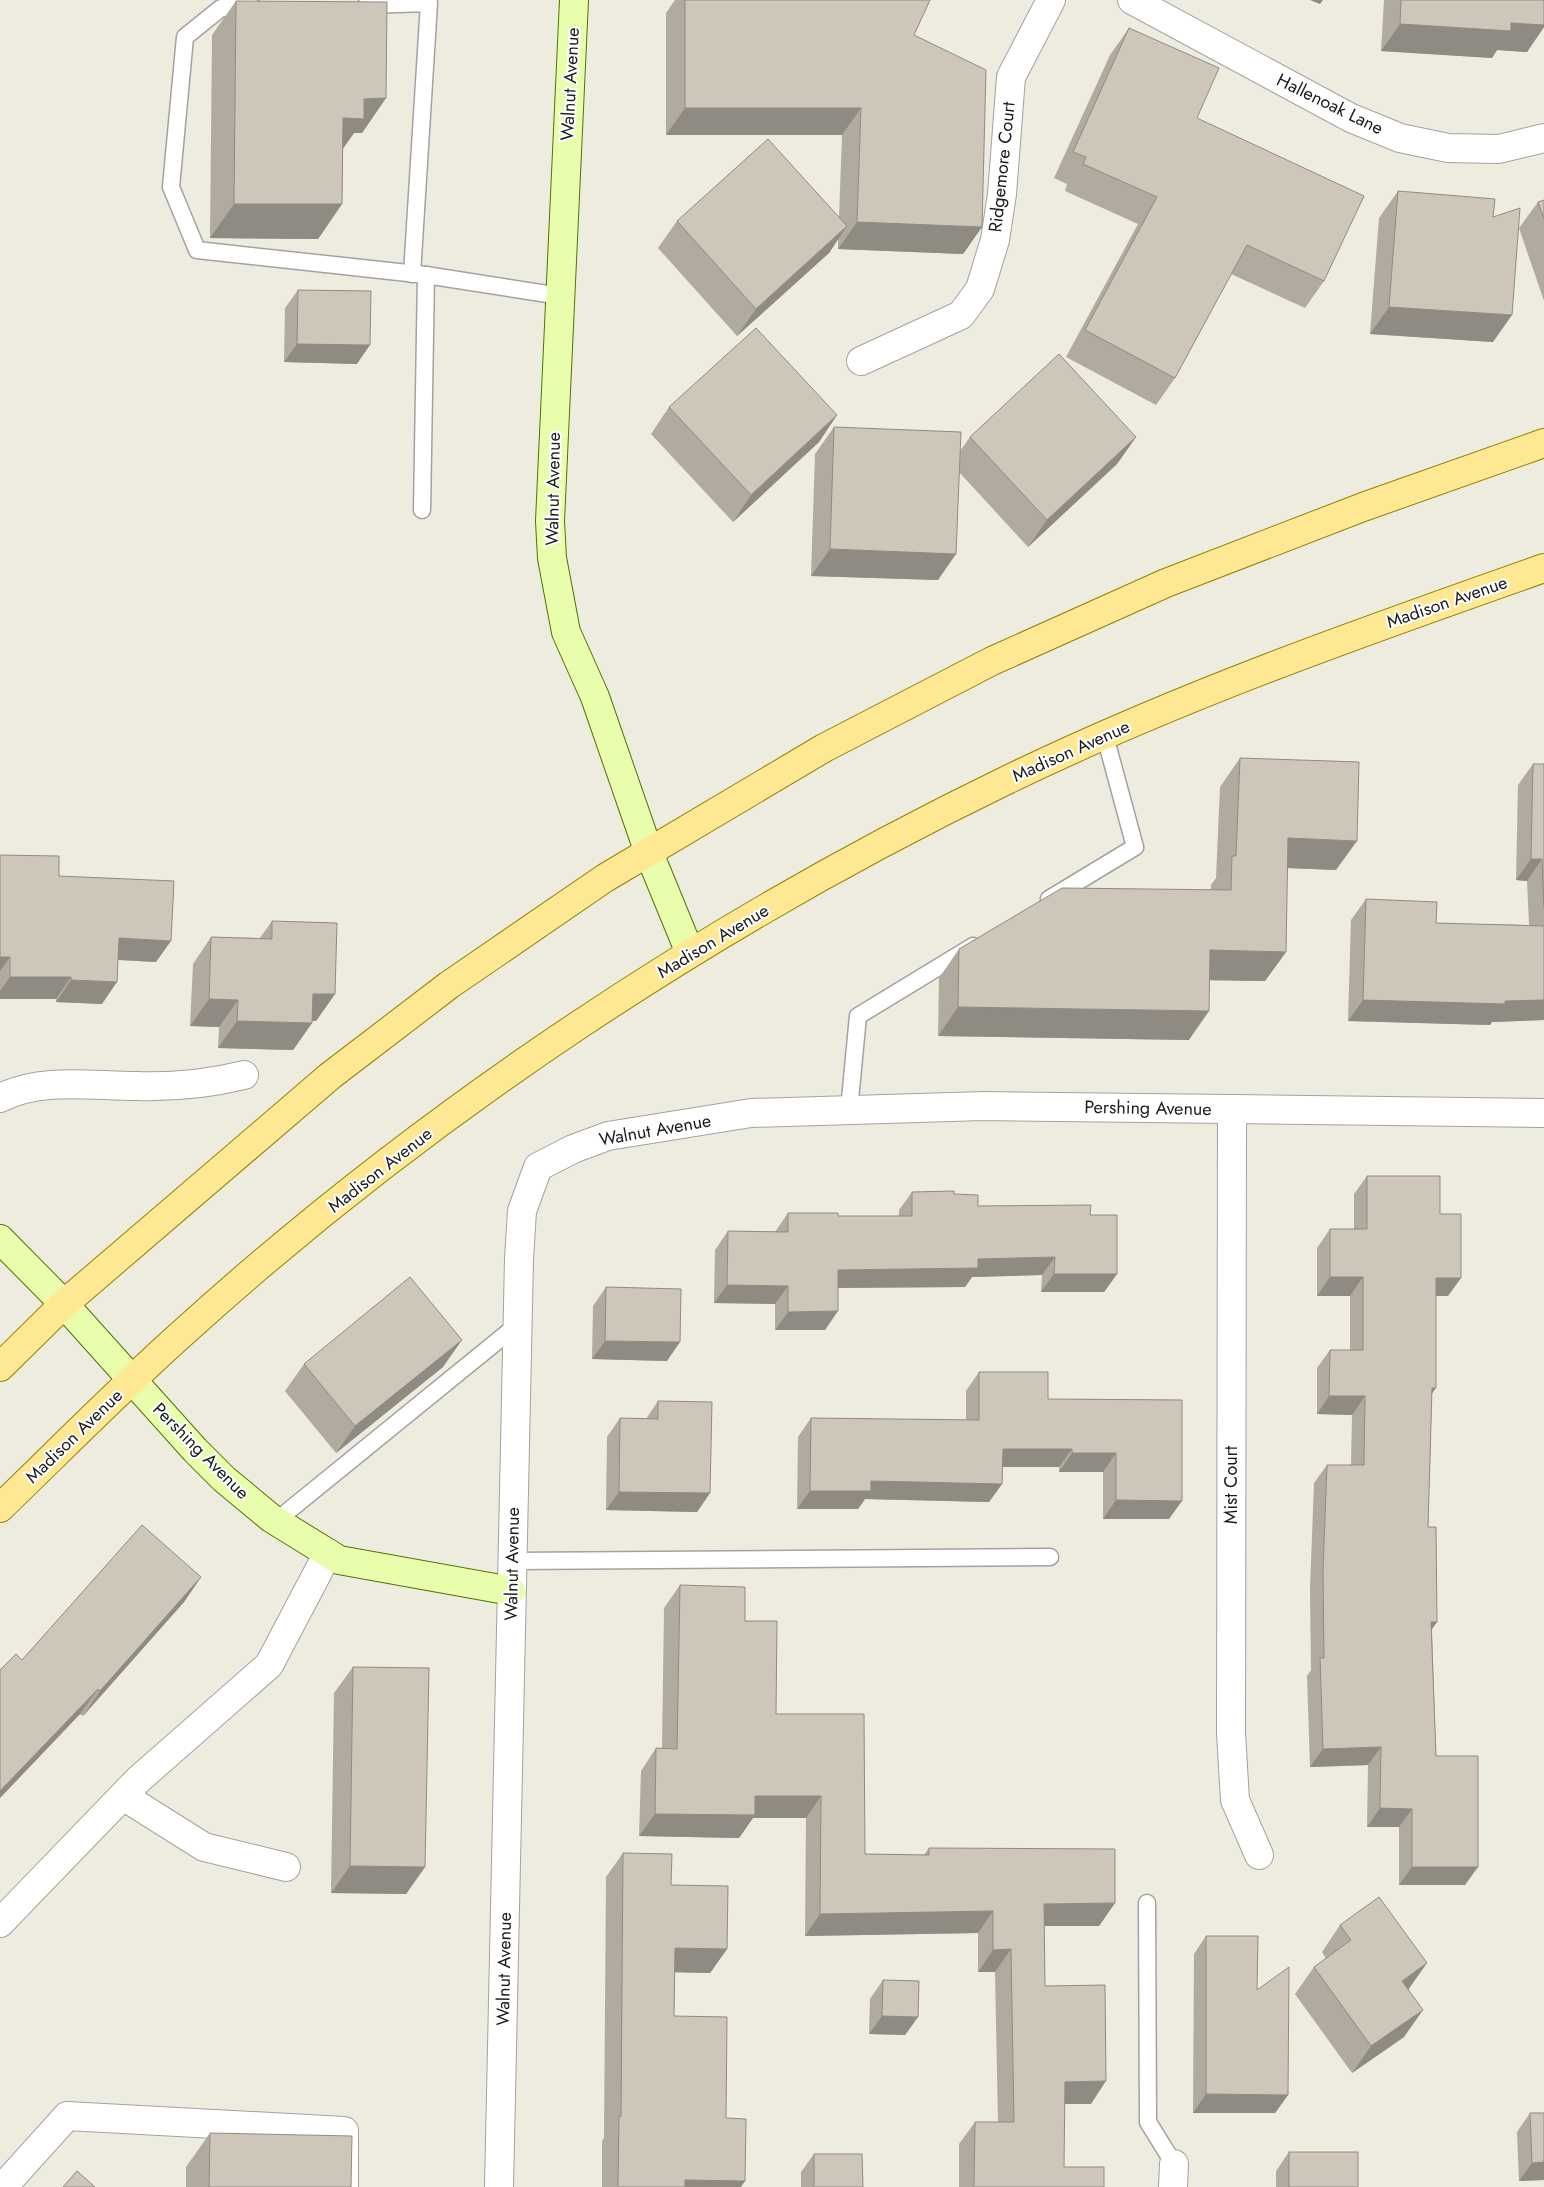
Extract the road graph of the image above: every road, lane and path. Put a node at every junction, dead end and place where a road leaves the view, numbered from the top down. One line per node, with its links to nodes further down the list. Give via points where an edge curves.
1 (574, 0): 8 (street, Walnut Avenue)
2 (1051, 0): 9 (street, Ridgemore Court, via 1011,77 1002,194 995,240 980,289 960,315)
3 (1132, 0): 6 (street, Hallenoak Lane, via 1351,118 1400,138 1448,148 1499,149)
4 (350, 5): 7 (lane, via 429,4)
5 (271, 7): 7 (lane, via 222,8 185,37 171,187 197,250)
6 (1544, 138)
7 (419, 275): 8 (lane); 11 (lane)
8 (560, 296): 14 (street, Walnut Avenue, via 550,521 552,558 566,632 595,697)
9 (861, 361)
10 (1544, 443): 14 (main road, via 1363,507 1166,583 992,661 824,748)
11 (422, 510)
12 (1544, 568): 13 (main road, Madison Avenue, via 1360,633 1176,704)
13 (1105, 736): 15 (lane, via 1135,847); 17 (main road, Madison Avenue, via 1007,780 843,865)
14 (649, 853): 17 (street, Walnut Avenue); 25 (main road, via 605,878 449,985 330,1076)
15 (1034, 908)
16 (984, 939): 21 (lane, via 858,1016)
17 (690, 953): 28 (main road, Madison Avenue, via 464,1106 361,1184 188,1328)
18 (244, 1076): 19 (street, via 206,1084 136,1086 74,1083 17,1091)
19 (0, 1098)
20 (1232, 1109): 21 (street, Pershing Avenue, via 984,1106); 23 (street, Pershing Avenue); 36 (street, Mist Court, via 1231,1733 1235,1800)
21 (849, 1110): 22 (street, Pershing Avenue)
22 (751, 1113): 26 (street, Walnut Avenue, via 608,1136 538,1166 522,1211)
23 (1544, 1113)
24 (0, 1239): 25 (street, Pershing Avenue)
25 (64, 1304): 27 (main road); 28 (street, Pershing Avenue)
26 (517, 1324): 30 (lane); 33 (street, Walnut Avenue)
27 (0, 1367)
28 (132, 1380): 29 (main road, Madison Avenue); 30 (street, Pershing Avenue, via 224,1479)
29 (0, 1508)
30 (276, 1521): 31 (street, Pershing Avenue)
31 (328, 1554): 34 (street, Pershing Avenue, via 339,1560); 35 (street, via 269,1665)
32 (1050, 1557): 33 (lane)
33 (512, 1561): 34 (street, Walnut Avenue)
34 (511, 1591): 43 (street, Walnut Avenue)
35 (123, 1796): 37 (street, via 204,1847); 39 (street)
36 (1259, 1855)
37 (286, 1867)
38 (1147, 1903): 40 (lane, via 1148,2122)
39 (0, 1923)
40 (1174, 2176)
41 (5, 2177): 42 (street, via 67,2116 344,2131)
42 (344, 2187)
43 (499, 2187)

